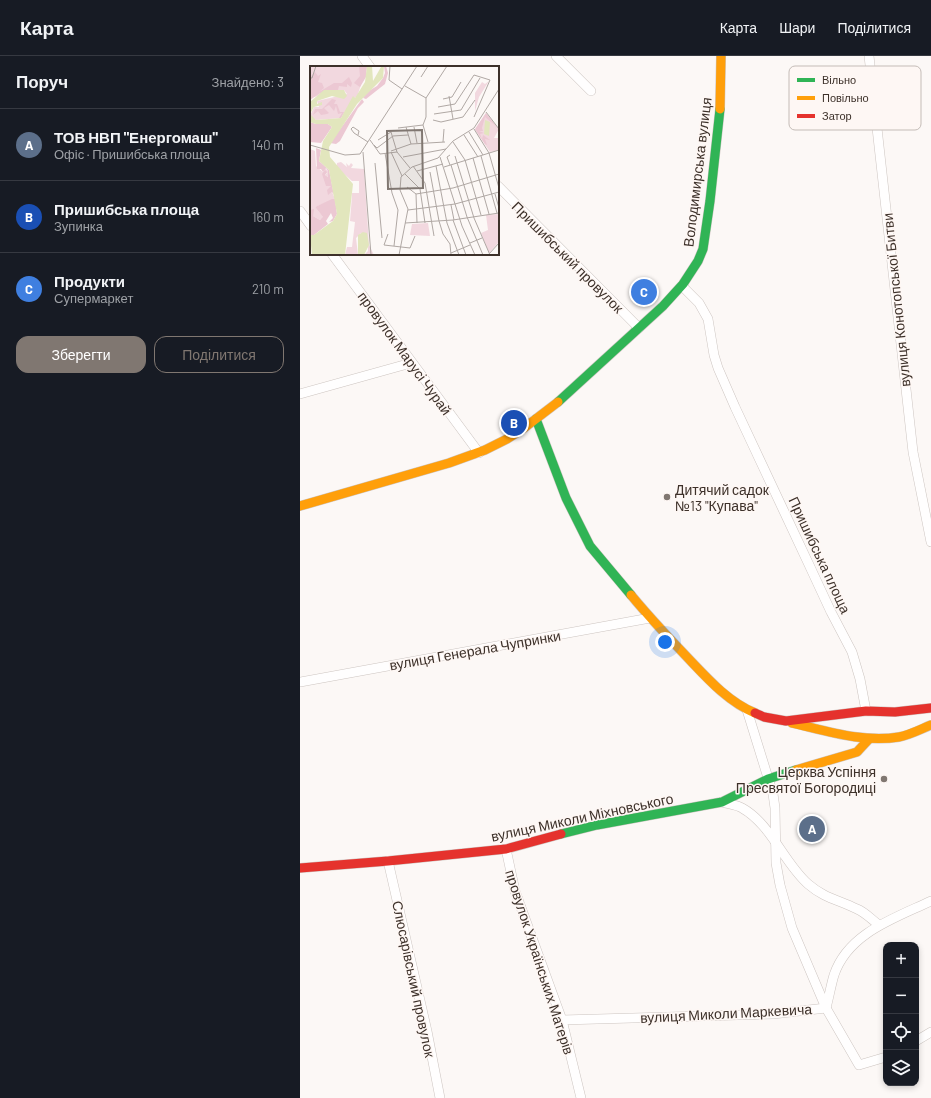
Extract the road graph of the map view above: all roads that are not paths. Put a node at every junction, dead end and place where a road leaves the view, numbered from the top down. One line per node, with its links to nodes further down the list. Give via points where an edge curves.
1 (362, 56): 5 (street)
2 (556, 56): 7 (street)
3 (721, 56): 13 (street, Володимирська вулиця, via 720,125 703,250 697,266)
4 (869, 56): 6 (street, вулиця Конотопської Битви)
5 (369, 66)
6 (870, 66)
7 (591, 90)
8 (877, 130): 20 (street, вулиця Конотопської Битви, via 913,452)
9 (499, 187): 14 (street, Пришибський провулок)
10 (300, 211): 11 (street)
11 (310, 225)
12 (333, 255): 15 (street, провулок Марусі Чурай)
13 (682, 286): 14 (street, Володимирська вулиця); 25 (street, Пришибська площа, via 699,303 708,319 718,368 852,652)
14 (639, 328): 17 (street, Володимирська вулиця)
15 (411, 363): 16 (street); 18 (street, провулок Марусі Чурай)
16 (300, 394)
17 (536, 419): 18 (street, Володимирська вулиця, via 506,440); 21 (street, via 566,498 590,546)
18 (478, 453): 19 (street, Володимирська вулиця)
19 (300, 506)
20 (931, 542)
21 (650, 618): 22 (street, вулиця Генерала Чупринки); 24 (street, via 713,684)
22 (300, 682)
23 (931, 708): 25 (street, via 895,712)
24 (747, 710): 26 (street, via 764,717); 29 (street)
25 (866, 711): 26 (street)
26 (786, 721): 28 (street, via 850,737)
27 (931, 725): 28 (street, via 900,736)
28 (869, 739): 29 (street, вулиця Миколи Міхновського, via 857,752)
29 (768, 780): 30 (street, вулиця Миколи Міхновського); 31 (street, via 775,808)
30 (722, 802): 31 (street, via 742,808 758,821); 32 (street, вулиця Миколи Міхновського, via 597,825)
31 (775, 841): 36 (street, via 806,883 820,894 858,909); 37 (street, via 780,884 792,928)
32 (506, 849): 33 (street, вулиця Миколи Міхновського); 38 (street, провулок Українських Матерів, via 515,890)
33 (388, 861): 34 (street, вулиця Миколи Міхновського); 42 (street, Слюсарівський провулок)
34 (300, 868)
35 (931, 901): 36 (street, вулиця Миколи Маркевича)
36 (879, 925): 37 (street, вулиця Миколи Маркевича, via 856,942 842,959 834,974)
37 (826, 1008): 38 (street, вулиця Миколи Маркевича, via 773,1014); 41 (street, via 859,1065)
38 (562, 1020): 43 (street, провулок Українських Матерів)
39 (931, 1032): 40 (street)
40 (919, 1039)
41 (883, 1058)
42 (440, 1098)
43 (581, 1098)

